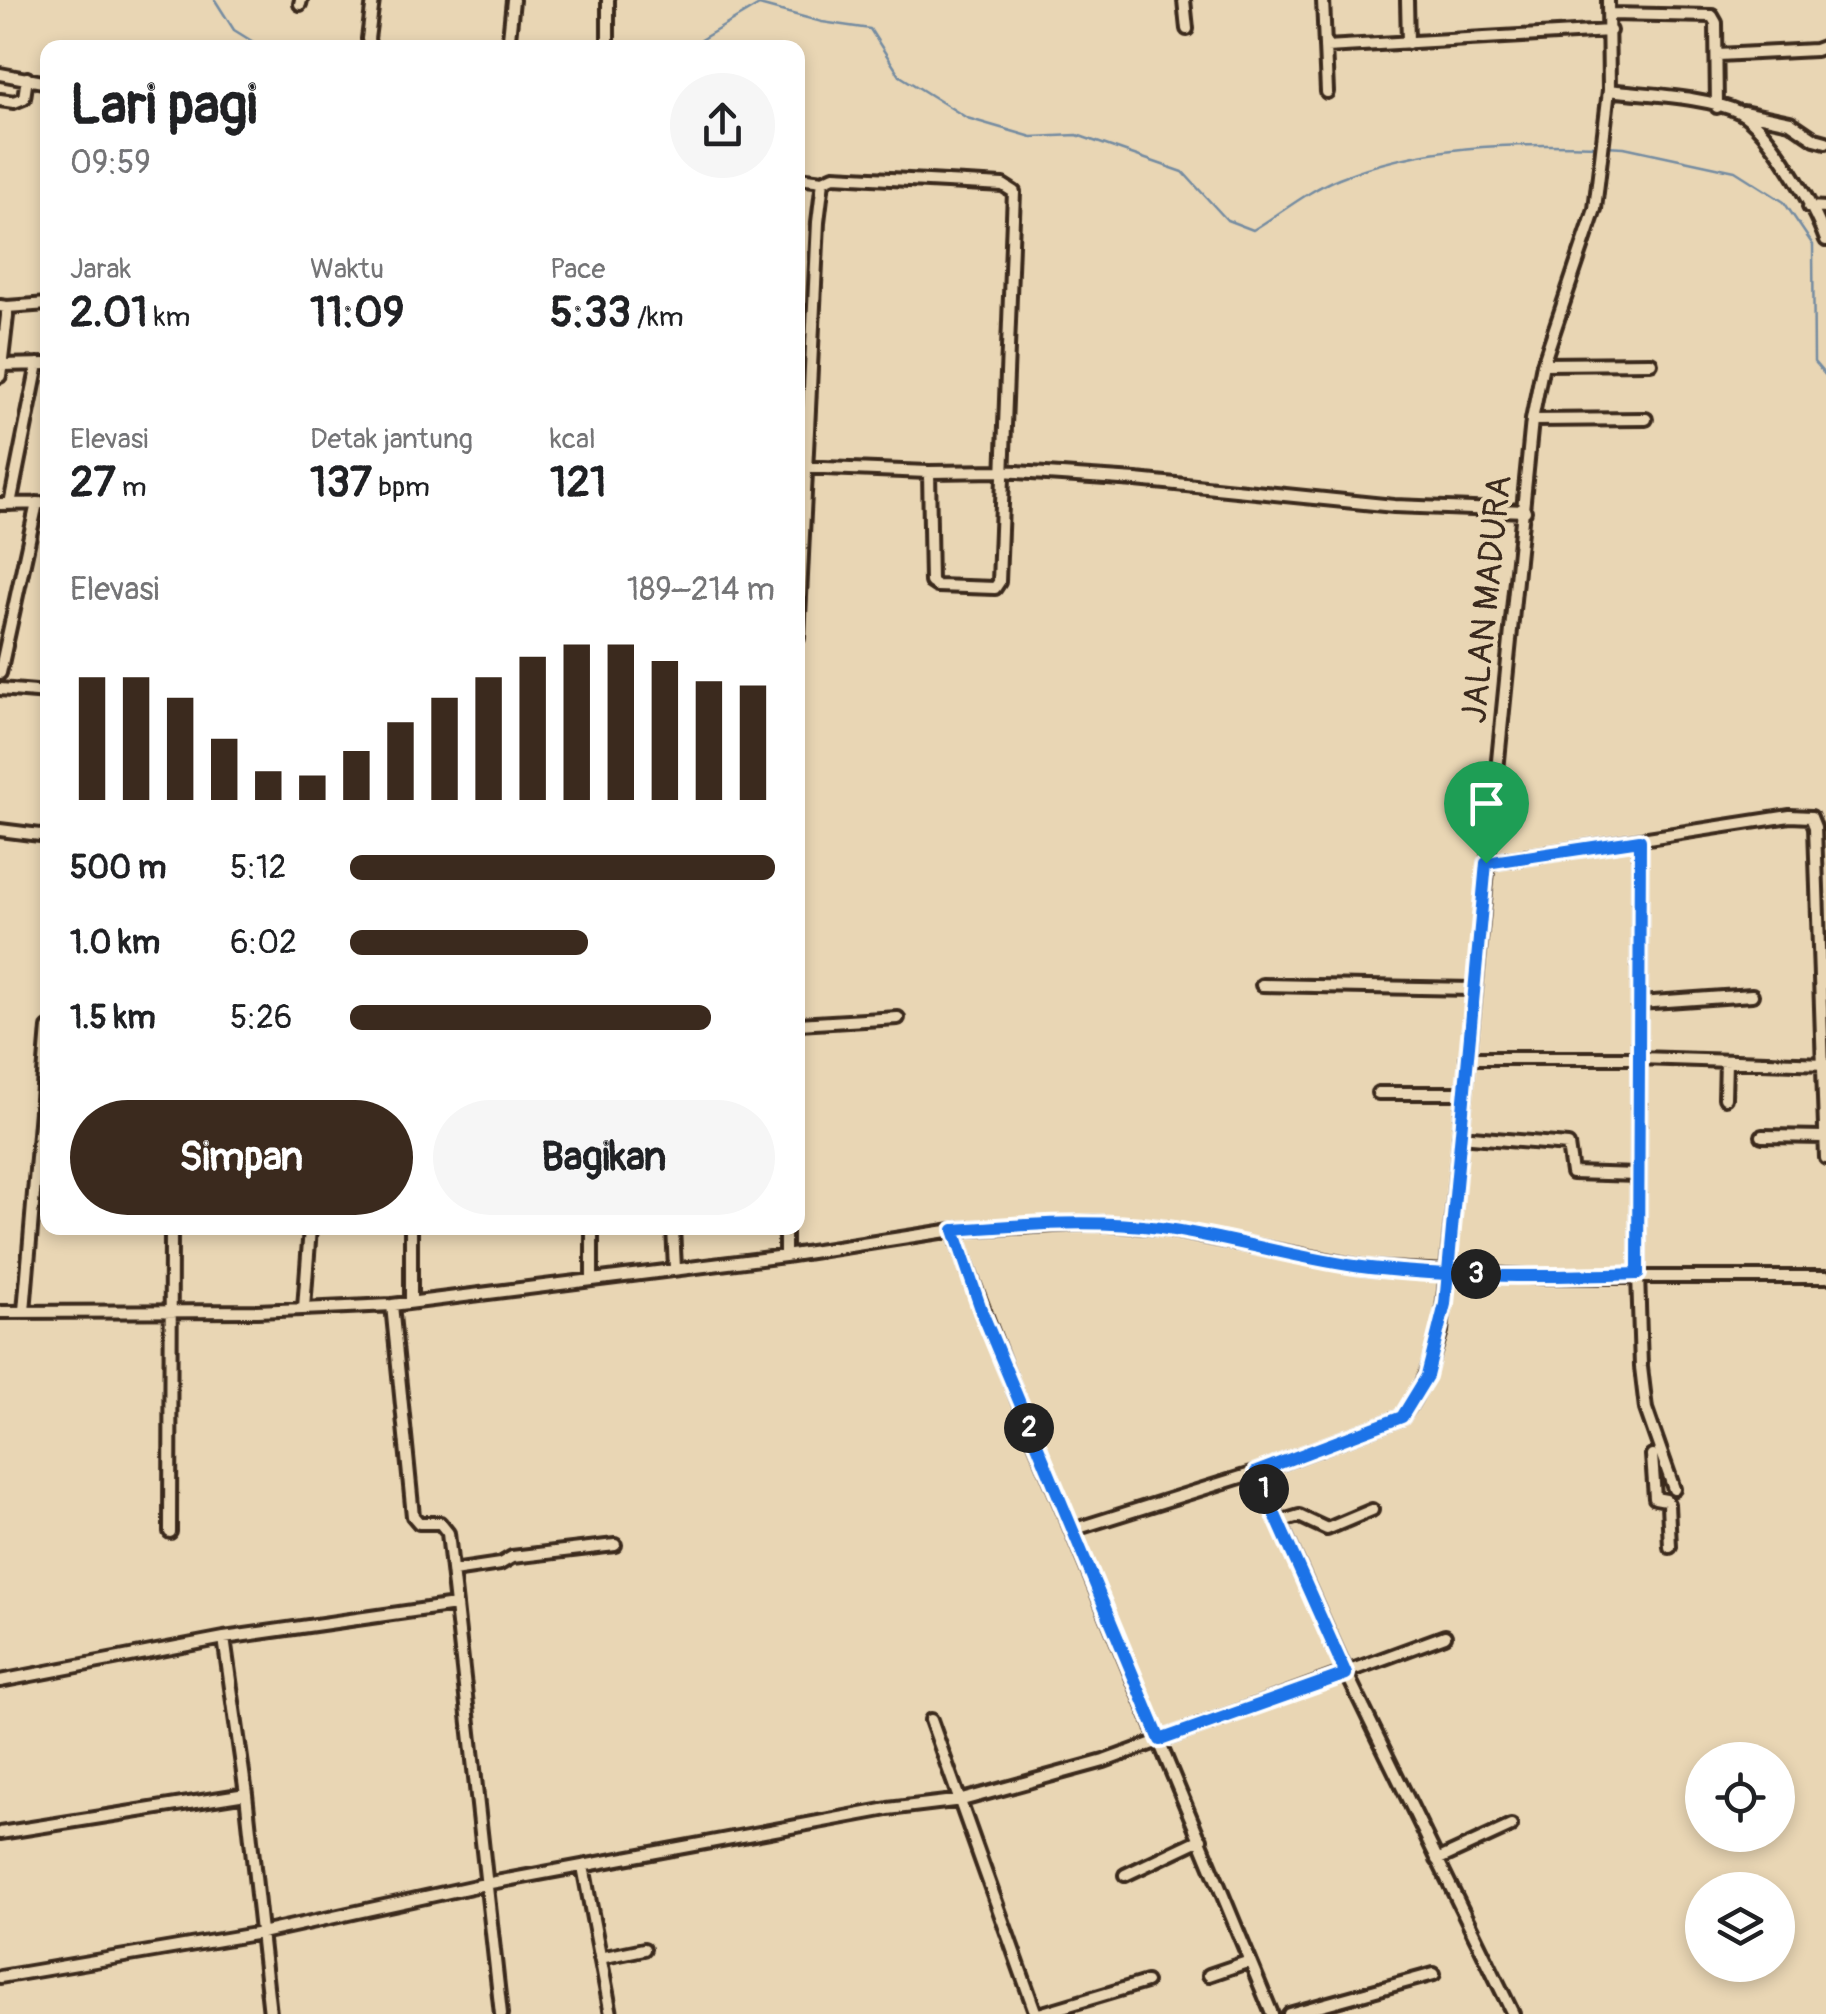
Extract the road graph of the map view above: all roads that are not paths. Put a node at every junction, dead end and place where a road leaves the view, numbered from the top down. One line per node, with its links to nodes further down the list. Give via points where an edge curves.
1 (373, 0): 13 (street)
2 (512, 0): 14 (street)
3 (608, 0): 15 (street)
4 (1184, 0): 11 (street)
5 (1323, 0): 17 (street)
6 (1408, 0): 16 (street)
7 (1608, 0): 9 (street, JALAN MADURA)
8 (1670, 0): 10 (street)
9 (1609, 14): 10 (street); 12 (street, JALAN MADURA)
10 (1670, 14): 19 (street, via 1712,16)
11 (1187, 29)
12 (1610, 30): 16 (street); 23 (street, JALAN MADURA)
13 (370, 40)
14 (509, 40)
15 (608, 40)
16 (1408, 42): 17 (street)
17 (1326, 47): 24 (street)
18 (1822, 50): 19 (street)
19 (1718, 55): 26 (street)
20 (0, 74): 21 (street)
21 (27, 78): 22 (street); 25 (street, via 24,98)
22 (40, 81)
23 (1608, 90): 26 (street); 39 (street, JALAN MADURA, via 1595,209)
24 (1326, 92)
25 (0, 100)
26 (1717, 106): 27 (street)
27 (1737, 111): 28 (street, via 1790,122); 31 (street, via 1762,133)
28 (1826, 142)
29 (805, 179): 30 (street)
30 (823, 182): 37 (street); 47 (street, via 848,175 1014,192)
31 (1809, 207): 32 (street); 33 (street)
32 (1826, 208)
33 (1826, 240)
34 (40, 304): 35 (street)
35 (4, 306): 41 (street)
36 (805, 311): 37 (street)
37 (814, 312): 45 (street)
38 (40, 364): 41 (street)
39 (1543, 364): 40 (street); 44 (street, JALAN MADURA)
40 (1651, 364)
41 (1, 368)
42 (40, 375): 50 (street)
43 (1646, 419): 44 (street)
44 (1532, 420): 52 (street, JALAN MADURA)
45 (805, 428)
46 (805, 467): 48 (street)
47 (1002, 471): 48 (street); 48 (street, via 999,582 992,588 931,582); 52 (street, via 1394,506)
48 (929, 472)
49 (40, 503): 50 (street)
50 (5, 504)
51 (40, 511): 53 (street)
52 (1526, 511): 59 (street, JALAN MADURA)
53 (0, 673)
54 (0, 689): 55 (street)
55 (40, 692)
56 (0, 830): 57 (street)
57 (40, 835)
58 (1640, 840): 59 (street); 63 (street); 66 (street, via 1811,817)
59 (1486, 863): 61 (street, JALAN MADURA)
60 (1262, 985): 61 (street)
61 (1473, 988): 67 (street, JALAN MADURA)
62 (1752, 994): 63 (street)
63 (1639, 1003): 68 (street)
64 (898, 1018): 65 (street)
65 (805, 1024)
66 (1825, 1030): 70 (street)
67 (1467, 1058): 68 (street); 72 (street, JALAN MADURA)
68 (1639, 1058): 69 (street); 79 (street)
69 (1726, 1061): 70 (street); 73 (street)
70 (1826, 1064): 76 (street)
71 (1378, 1092): 72 (street)
72 (1464, 1093): 74 (street, JALAN MADURA)
73 (1725, 1098)
74 (1460, 1136): 79 (street, via 1568,1145 1572,1173); 89 (street, JALAN MADURA)
75 (1762, 1136): 76 (street)
76 (1824, 1137): 77 (street)
77 (1826, 1158)
78 (40, 1165): 96 (street)
79 (1638, 1176): 90 (street)
80 (954, 1230): 87 (street); 89 (street, via 1093,1223 1160,1228 1368,1268); 104 (street)
81 (171, 1235): 98 (street)
82 (309, 1235): 95 (street)
83 (410, 1235): 93 (street)
84 (592, 1235): 92 (street)
85 (673, 1235): 88 (street)
86 (785, 1235): 87 (street)
87 (785, 1256): 88 (street)
88 (675, 1268): 92 (street)
89 (1448, 1273): 90 (street); 100 (street, JALAN MADURA, via 1427,1376 1402,1417)
90 (1638, 1274): 91 (street); 101 (street, via 1646,1409)
91 (1826, 1277)
92 (592, 1280): 93 (street)
93 (411, 1302): 94 (street)
94 (392, 1306): 95 (street); 108 (street, via 413,1516 444,1526)
95 (304, 1308): 98 (street)
96 (24, 1311): 97 (street); 98 (street)
97 (0, 1312)
98 (169, 1312): 105 (street)
99 (1652, 1455): 107 (street, via 1655,1498 1668,1504)
100 (1256, 1472): 103 (street); 104 (street, JALAN MADURA)
101 (1674, 1489)
102 (1372, 1510): 103 (street, via 1327,1529 1299,1516)
103 (1279, 1522): 112 (street)
104 (1072, 1530): 115 (street)
105 (170, 1532)
106 (615, 1545): 108 (street)
107 (1670, 1547)
108 (453, 1571): 109 (street)
109 (455, 1605): 111 (street); 124 (street)
110 (1446, 1636): 112 (street)
111 (224, 1638): 113 (street); 116 (street)
112 (1346, 1674): 115 (street); 121 (street)
113 (0, 1681)
114 (932, 1720): 117 (street)
115 (1160, 1740): 117 (street); 120 (street)
116 (246, 1794): 119 (street); 125 (street)
117 (962, 1800): 122 (street); 136 (street)
118 (1511, 1826): 121 (street)
119 (0, 1833)
120 (1201, 1839): 123 (street); 128 (street)
121 (1437, 1860): 139 (street)
122 (583, 1866): 124 (street); 127 (street)
123 (1124, 1875)
124 (486, 1884): 125 (street); 134 (street)
125 (261, 1933): 131 (street); 133 (street)
126 (644, 1949): 127 (street)
127 (600, 1958): 135 (street)
128 (1250, 1961): 130 (street); 137 (street)
129 (1434, 1974): 138 (street)
130 (1209, 1975)
131 (0, 1977)
132 (1146, 1982): 136 (street)
133 (270, 2014)
134 (500, 2014)
135 (611, 2014)
136 (1038, 2014)
137 (1272, 2014)
138 (1289, 2014)
139 (1512, 2014)

